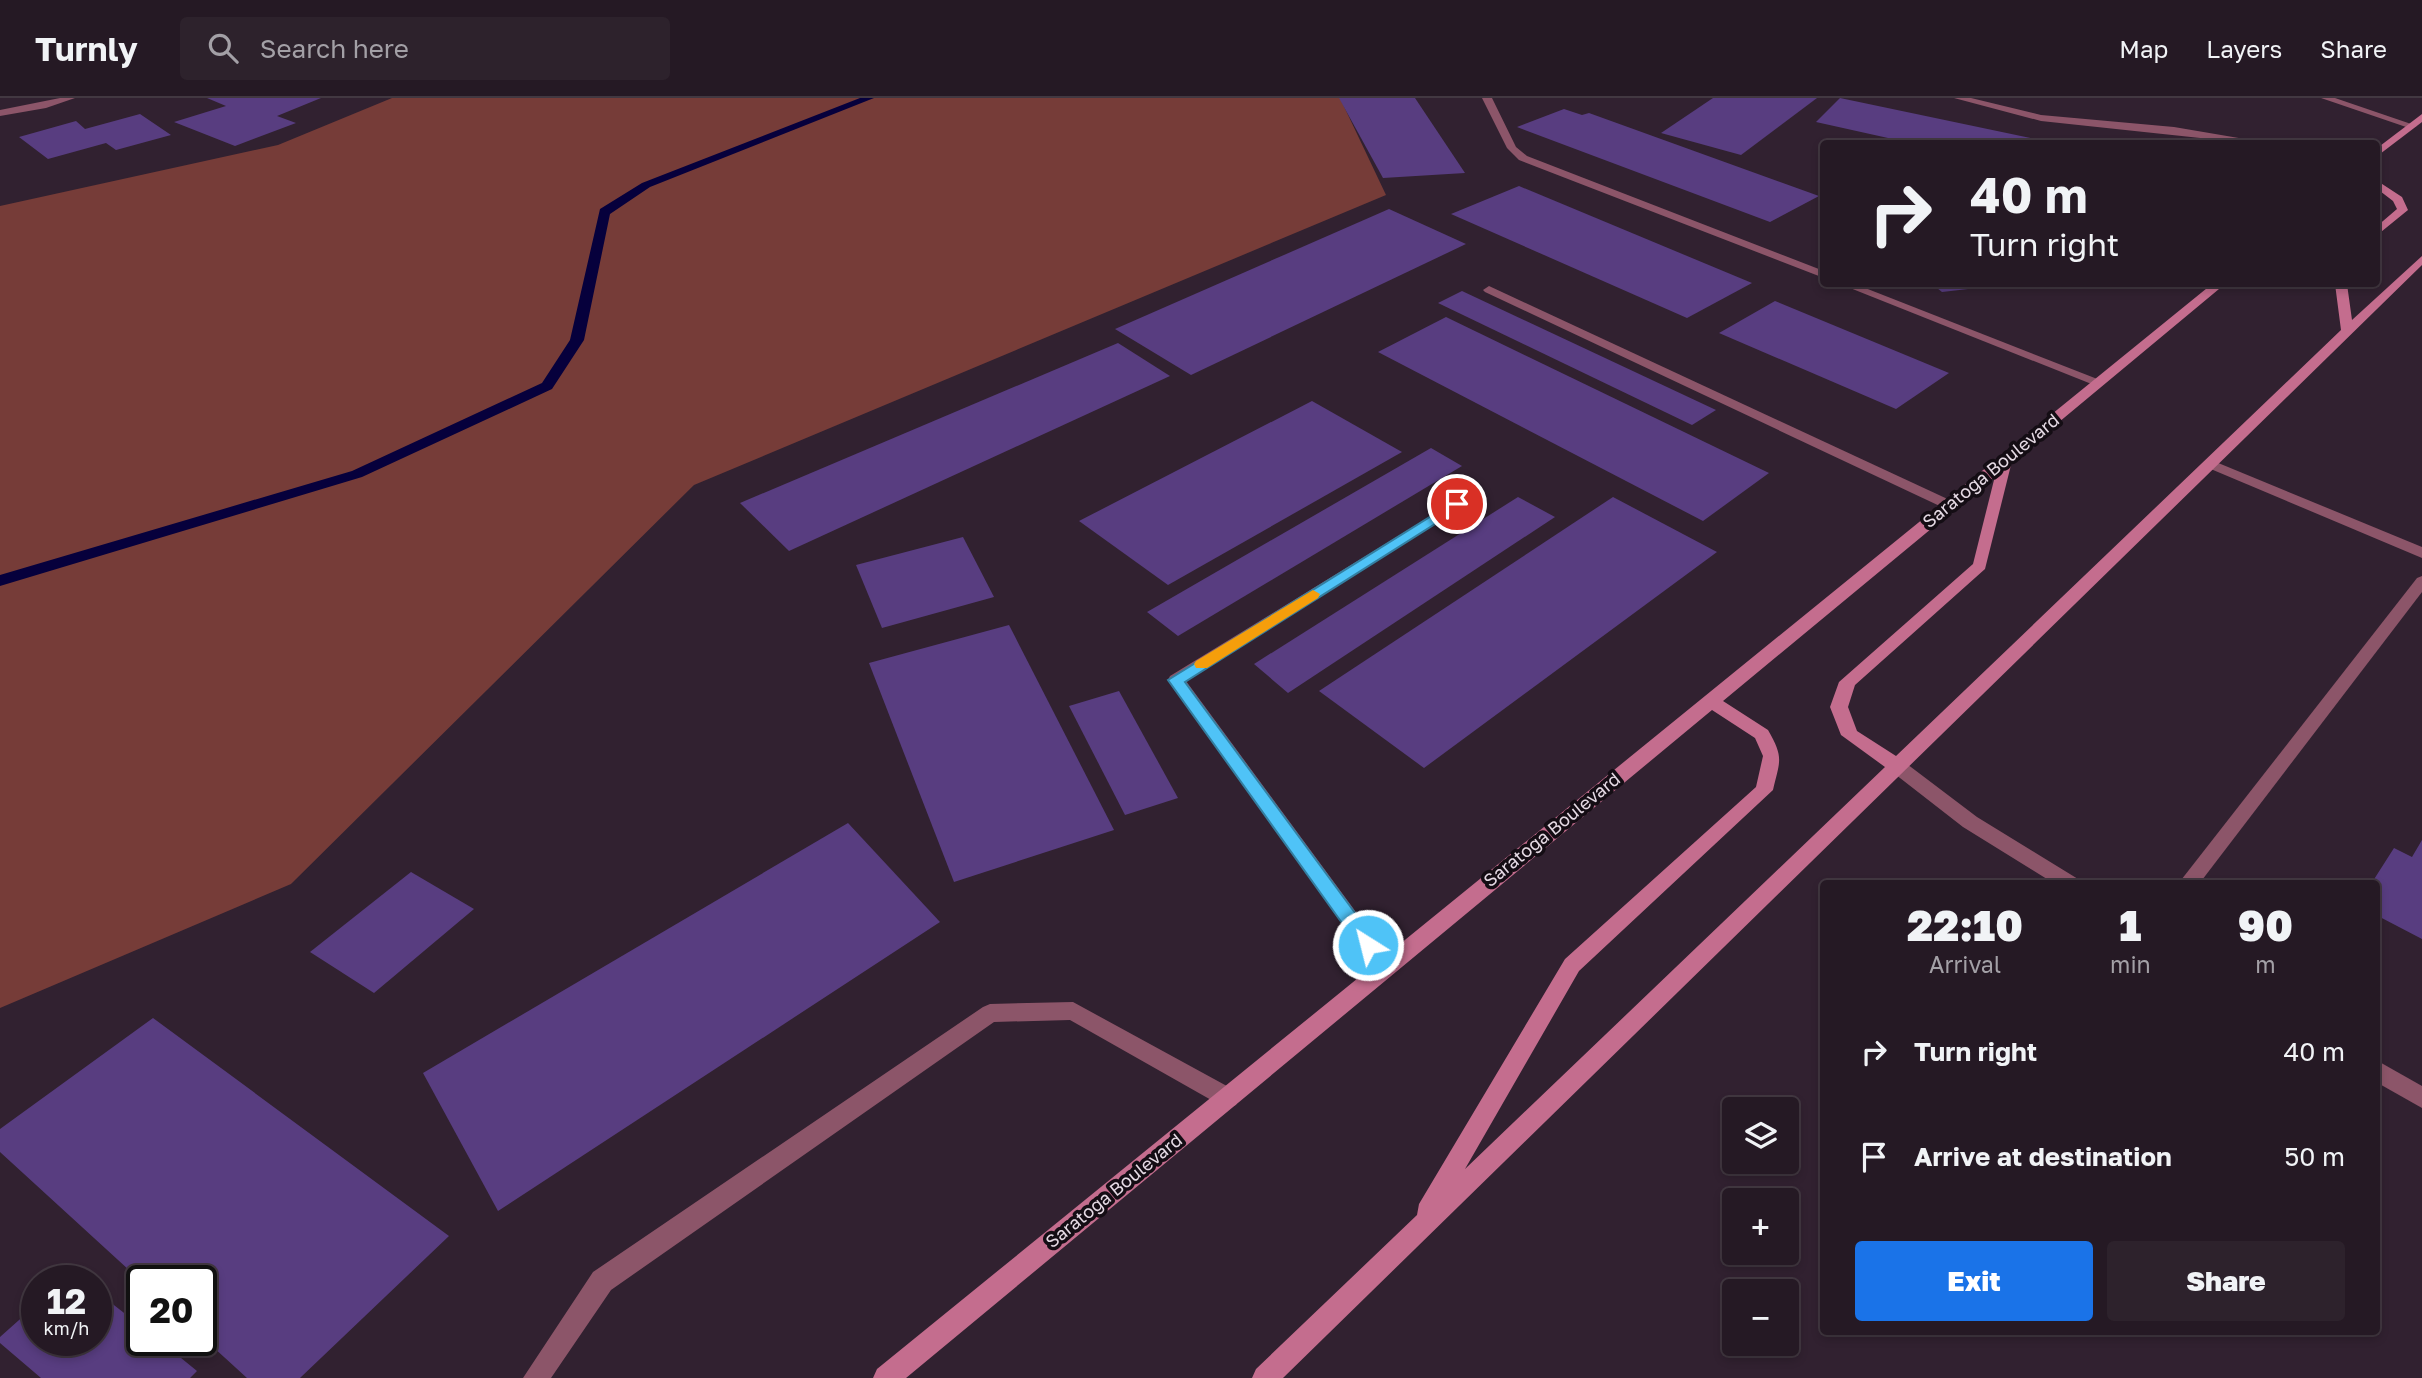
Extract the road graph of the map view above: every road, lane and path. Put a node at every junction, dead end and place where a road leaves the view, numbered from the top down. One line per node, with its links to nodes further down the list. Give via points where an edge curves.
1 (70, 98): 6 (street)
2 (1488, 98): 3 (street); 16 (street, via 1515,153 1523,158)
3 (1495, 98)
4 (1959, 98): 9 (street, via 2041,118)
5 (2326, 98): 8 (street)
6 (0, 113)
7 (2422, 117): 8 (main road)
8 (2412, 125): 12 (main road)
9 (2222, 138): 10 (street); 11 (street)
10 (2226, 140)
11 (2238, 140)
12 (2380, 151)
13 (2380, 186): 14 (main road, via 2398,199 2403,210)
14 (2380, 230)
15 (2422, 259): 21 (main road)
16 (1820, 273)
17 (1854, 287): 22 (street)
18 (2215, 287): 22 (main road, Saratoga Boulevard)
19 (2341, 287): 21 (main road)
20 (1489, 290): 26 (street)
21 (2347, 331): 24 (main road)
22 (2099, 382): 23 (main road, Saratoga Boulevard)
23 (2006, 458): 26 (main road, Saratoga Boulevard); 30 (main road, via 1980,566 1847,682 1839,707 1850,735)
24 (2211, 464): 27 (street); 30 (main road)
25 (1457, 504): 33 (street, via 1176,680)
26 (1949, 505): 29 (main road, Saratoga Boulevard)
27 (2422, 553)
28 (2422, 581): 32 (street)
29 (1711, 701): 33 (main road, Saratoga Boulevard); 37 (main road, via 1762,734 1772,756 1764,790 1572,965)
30 (1897, 766): 31 (street, via 1970,822); 37 (main road)
31 (2064, 880)
32 (2191, 880)
33 (1385, 967): 35 (main road, Saratoga Boulevard)
34 (2380, 1072): 36 (street)
35 (1228, 1098): 38 (street, via 1073,1011 990,1013 602,1281); 39 (main road, Saratoga Boulevard)
36 (2422, 1098)
37 (1415, 1234): 40 (main road)
38 (537, 1378)
39 (886, 1378)
40 (1265, 1378)

